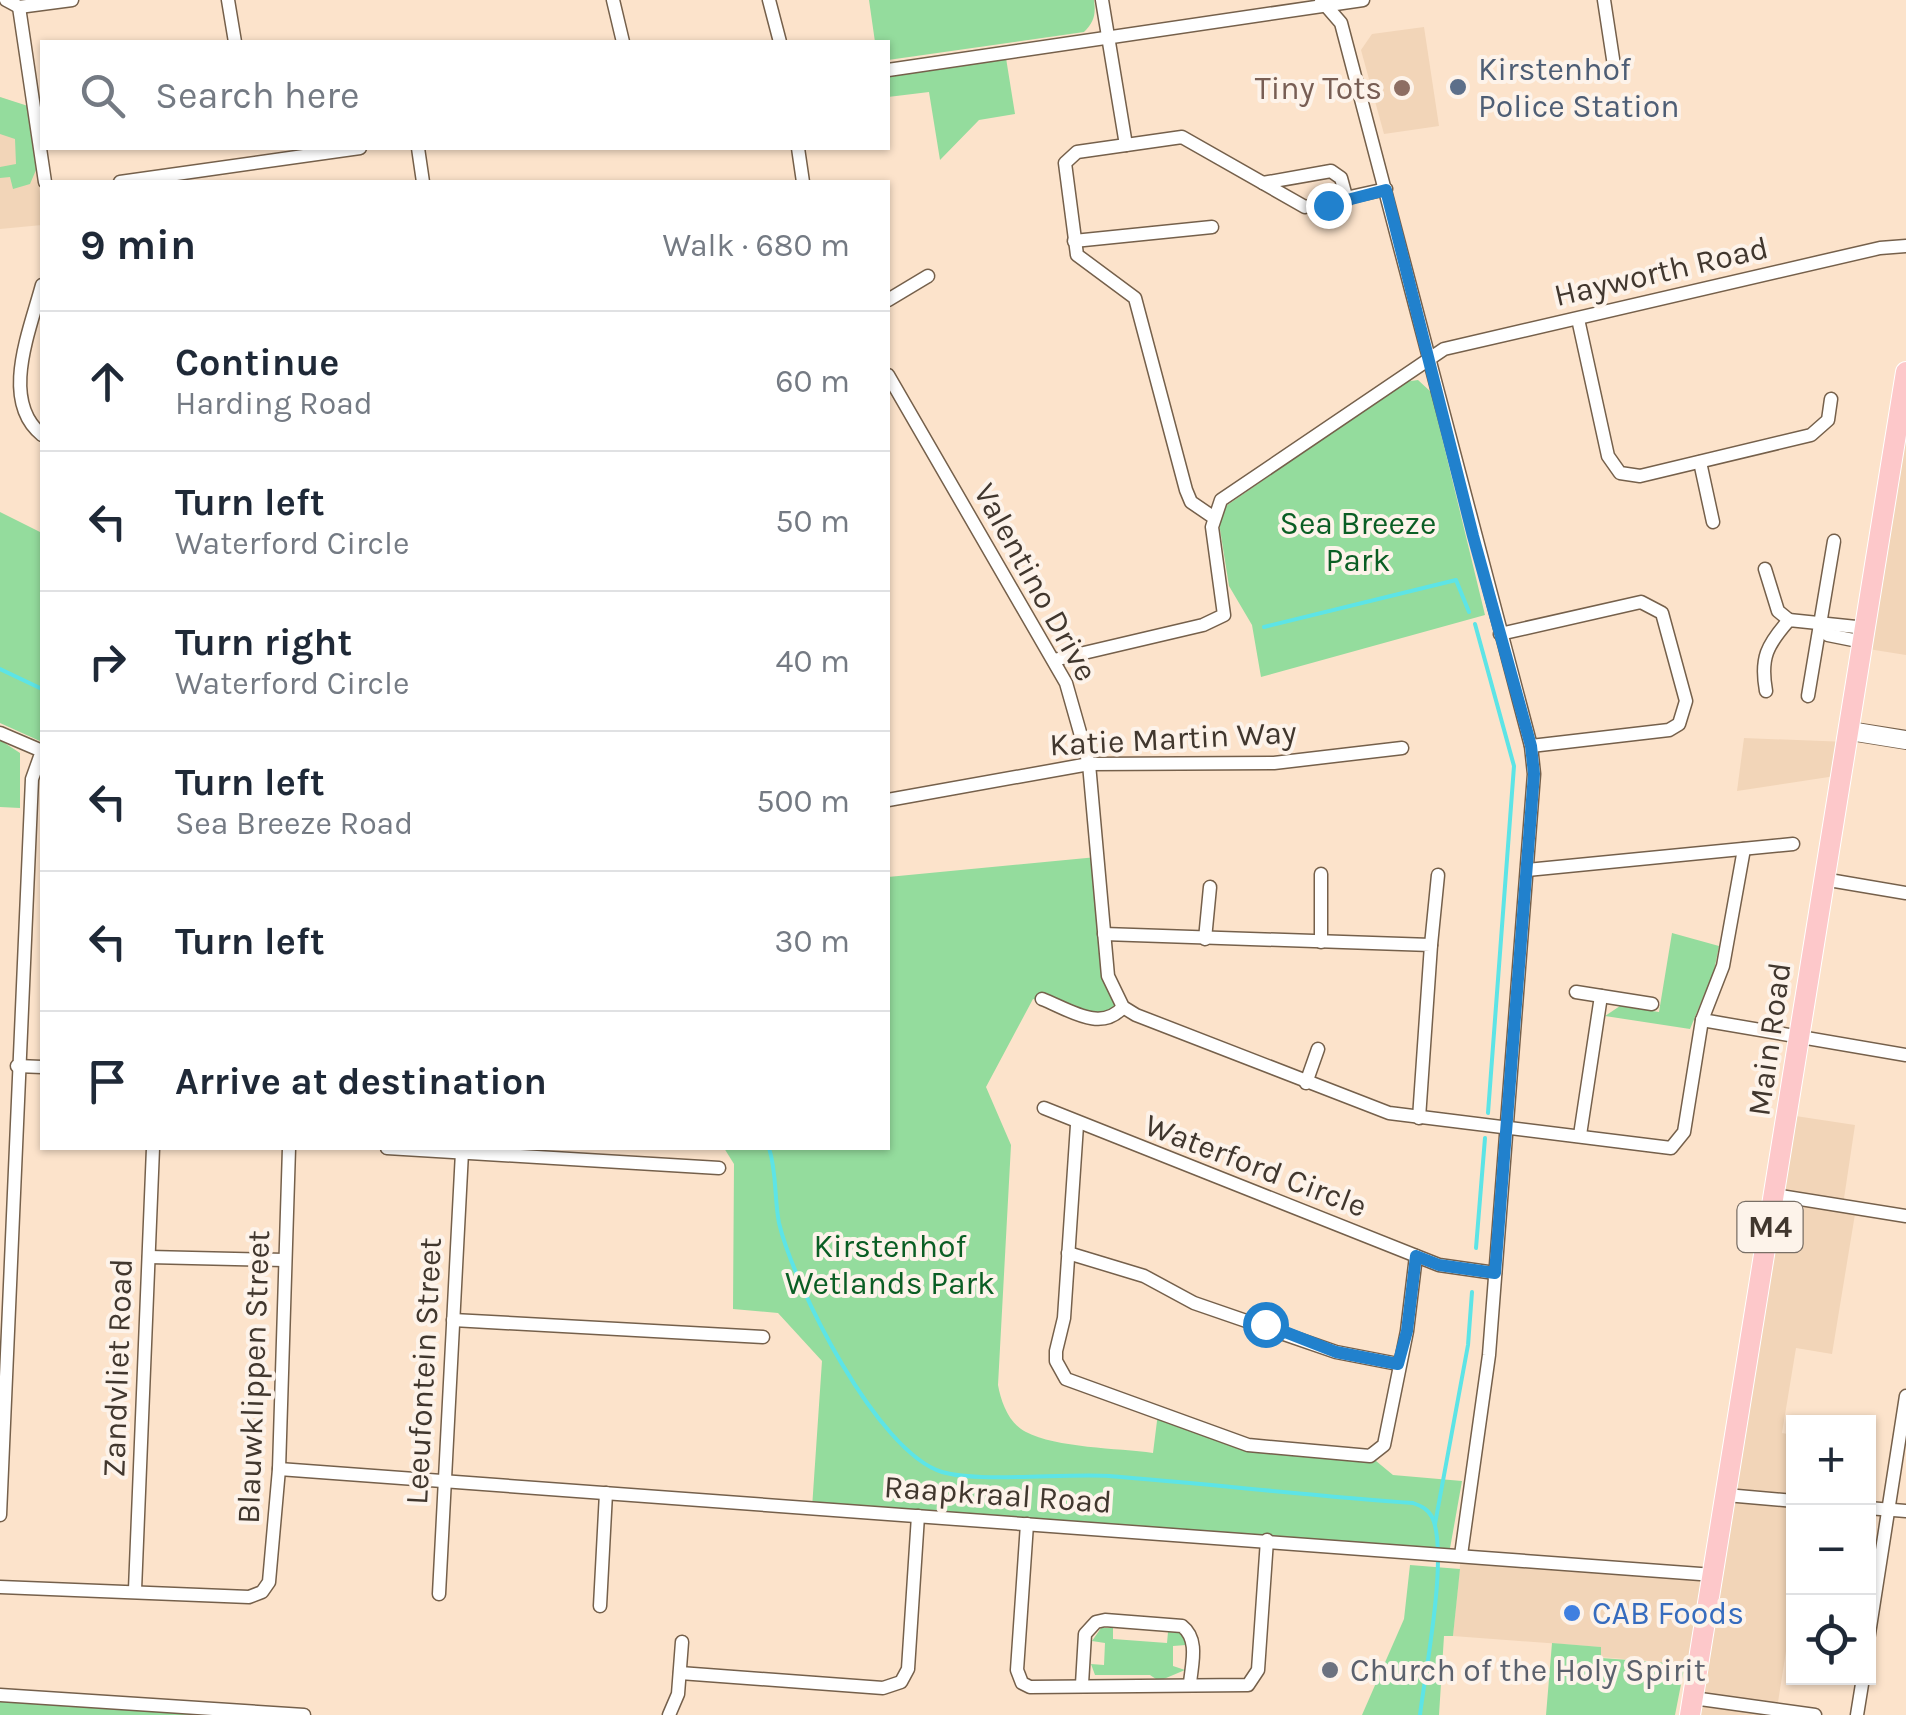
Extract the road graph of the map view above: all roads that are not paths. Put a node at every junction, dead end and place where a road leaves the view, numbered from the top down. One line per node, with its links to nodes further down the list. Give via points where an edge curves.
1 (6, 0): 10 (street)
2 (72, 0): 10 (street)
3 (228, 0): 12 (street)
4 (613, 0): 13 (street)
5 (770, 0): 14 (street)
6 (1102, 0): 11 (street)
7 (1363, 0): 9 (street)
8 (1604, 0): 16 (street)
9 (1323, 3): 11 (street); 30 (street, via 1341,24)
10 (19, 8): 18 (street)
11 (1108, 38): 15 (street); 17 (street)
12 (235, 40)
13 (623, 40)
14 (780, 40)
15 (890, 70)
16 (1615, 72)
17 (1126, 145): 29 (street, via 1182,137); 33 (street, via 1077,152 1065,163)
18 (40, 149)
19 (40, 150): 25 (street)
20 (252, 150): 24 (street)
21 (346, 150): 24 (street)
22 (418, 150): 27 (street)
23 (798, 150): 28 (street)
24 (254, 163): 26 (street)
25 (45, 180)
26 (134, 180)
27 (423, 180)
28 (803, 180)
29 (1263, 183): 31 (street, via 1306,206); 31 (street, via 1331,172 1341,178)
30 (1386, 190): 31 (street); 39 (street)
31 (1347, 200)
32 (1212, 228): 33 (street)
33 (1074, 241): 45 (street, via 1082,261 1134,298 1186,490)
34 (1906, 246): 38 (street, Hayworth Road)
35 (928, 276): 37 (street)
36 (40, 293): 43 (street, via 16,392 26,423)
37 (890, 299)
38 (1578, 319): 39 (street, Hayworth Road); 44 (street, via 1613,466 1636,476)
39 (1430, 357): 45 (street, Hayworth Road, via 1230,493); 51 (street)
40 (1906, 372): 52 (main road, Main Road / M4)
41 (890, 378): 53 (street, Valentino Drive)
42 (1831, 399): 44 (street, via 1828,420 1811,435)
43 (40, 434)
44 (1700, 462): 46 (street)
45 (1213, 517): 53 (street, via 1224,615)
46 (1713, 522)
47 (1834, 541): 50 (street)
48 (1765, 569): 49 (street, via 1778,611)
49 (1789, 620): 50 (street); 54 (street, via 1767,645)
50 (1822, 627): 52 (street, via 1828,635); 55 (street)
51 (1500, 634): 59 (street); 59 (street, via 1641,602 1662,613 1686,701 1684,719 1669,730)
52 (1865, 635): 56 (main road, Main Road / M4)
53 (1054, 660): 63 (street, Valentino Drive)
54 (1766, 690)
55 (1808, 696)
56 (1850, 731): 58 (main road); 70 (main road, Main Road / M4)
57 (0, 732): 61 (street)
58 (1906, 740)
59 (1531, 746): 67 (street)
60 (1402, 748): 63 (street, Katie Martin Way, via 1256,764)
61 (40, 750)
62 (40, 757): 86 (street, via 32,779)
63 (1088, 764): 64 (street, Katie Martin Way); 73 (street, Valentino Drive)
64 (890, 800)
65 (1793, 844): 66 (street)
66 (1744, 849): 67 (street); 82 (street, via 1723,966)
67 (1527, 870): 92 (street)
68 (1321, 874): 75 (street)
69 (1438, 875): 76 (street)
70 (1824, 879): 72 (street); 83 (main road, Main Road / M4)
71 (1210, 887): 74 (street)
72 (1906, 893)
73 (1104, 934): 74 (street); 81 (street, Valentino Drive, via 1108,976)
74 (1205, 939): 75 (street)
75 (1321, 942): 76 (street)
76 (1431, 945): 90 (street)
77 (1576, 992): 78 (street)
78 (1602, 996): 80 (street); 93 (street)
79 (1042, 999): 81 (street, via 1097,1020)
80 (1652, 1004)
81 (1123, 1007): 88 (street)
82 (1702, 1020): 83 (street); 93 (street, via 1684,1132 1676,1145 1662,1150)
83 (1800, 1038): 85 (street); 99 (main road, Main Road / M4)
84 (1318, 1049): 88 (street)
85 (1906, 1055)
86 (18, 1066): 87 (street); 101 (street)
87 (40, 1067)
88 (1306, 1083): 90 (street)
89 (1044, 1108): 91 (street, Waterford Circle)
90 (1419, 1118): 92 (street)
91 (1077, 1125): 102 (street); 103 (street, Waterford Circle)
92 (1506, 1127): 93 (street); 106 (street)
93 (1580, 1136)
94 (153, 1150): 104 (street, Zandvliet Road)
95 (288, 1150): 105 (street, Blauwklippen Street)
96 (424, 1150): 97 (street)
97 (462, 1152): 98 (street); 107 (street, Leeufontein Street)
98 (719, 1168)
99 (1775, 1195): 100 (street); 115 (main road, Main Road / M4)
100 (1906, 1216)
101 (5, 1251): 111 (street)
102 (1068, 1253): 109 (street, via 1336,1352); 109 (street, via 1056,1361 1066,1379 1248,1445 1377,1453)
103 (1416, 1256): 106 (street, Waterford Circle); 109 (street)
104 (149, 1257): 105 (street); 127 (street, Zandvliet Road)
105 (284, 1260): 112 (street, Blauwklippen Street)
106 (1495, 1273): 124 (street, via 1490,1355)
107 (453, 1320): 108 (street); 113 (street, Leeufontein Street)
108 (763, 1337)
109 (1398, 1364)
110 (1906, 1396): 118 (street)
111 (2, 1418): 120 (street)
112 (279, 1469): 113 (street, Raapkraal Road); 127 (street, Blauwklippen Street, via 274,1570 262,1592 249,1597)
113 (444, 1481): 114 (street, Raapkraal Road); 128 (street, Leeufontein Street)
114 (606, 1493): 121 (street, Raapkraal Road); 130 (street)
115 (1726, 1496): 116 (street); 125 (main road, Main Road / M4)
116 (1786, 1500)
117 (1876, 1509): 118 (street)
118 (1888, 1510): 119 (street); 129 (street)
119 (1906, 1512)
120 (0, 1516)
121 (918, 1516): 122 (street, Raapkraal Road); 132 (street, via 908,1669 901,1682 883,1688)
122 (1027, 1524): 123 (street, Raapkraal Road); 134 (street, via 1018,1678 1030,1686)
123 (1266, 1540): 124 (street, Raapkraal Road); 133 (street, via 1256,1677 1240,1686)
124 (1455, 1554): 125 (street, Raapkraal Road)
125 (1714, 1575): 137 (main road, Main Road / M4)
126 (0, 1587): 127 (street)
127 (135, 1590)
128 (439, 1594)
129 (1875, 1595)
130 (600, 1606)
131 (682, 1642): 132 (street)
132 (680, 1674): 139 (street)
133 (1190, 1683): 134 (street); 134 (street, via 1193,1644 1182,1626 1105,1620 1085,1634)
134 (1082, 1684)
135 (1862, 1685): 141 (street)
136 (0, 1694): 138 (street)
137 (1692, 1707): 140 (street)
138 (304, 1715)
139 (669, 1715)
140 (1815, 1715)
141 (1858, 1715)

